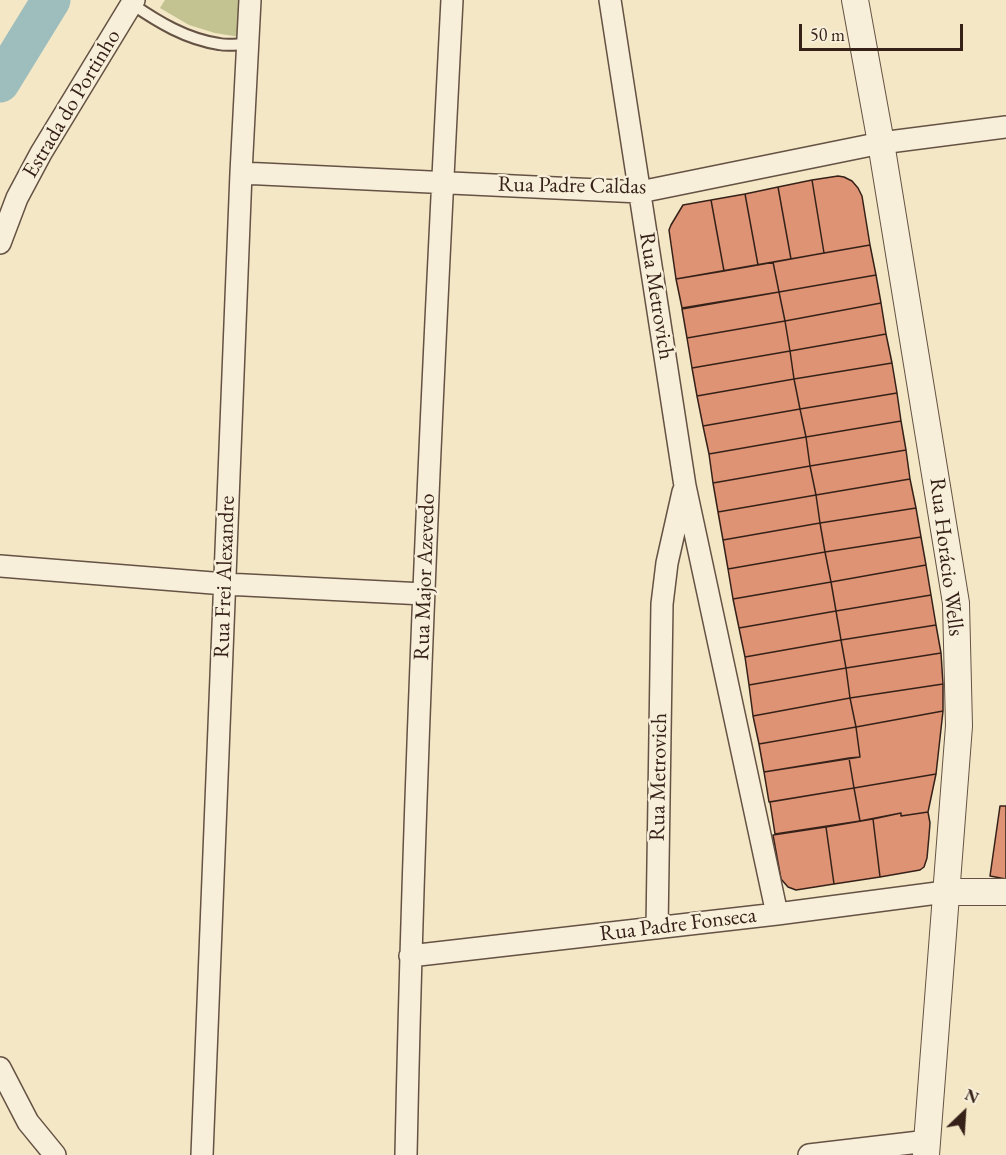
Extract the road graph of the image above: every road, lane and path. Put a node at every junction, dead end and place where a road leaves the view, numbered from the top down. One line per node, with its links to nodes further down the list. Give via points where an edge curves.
1 (250, 0): 6 (street, Rua Frei Alexandre)
2 (452, 0): 10 (street, Rua Major Azevedo)
3 (610, 0): 11 (street, Rua Metrovich)
4 (855, 0): 8 (street, Rua Horácio Wells)
5 (133, 2): 6 (lane, via 174,30 220,45); 12 (street, Estrada do Portinho, via 41,153 17,198)
6 (248, 44): 9 (street, Rua Frei Alexandre)
7 (1006, 127): 8 (street, Rua Padre Caldas)
8 (881, 143): 11 (street, Rua Padre Caldas); 17 (street, Rua Horácio Wells, via 956,603 959,726)
9 (241, 173): 10 (street, Rua Padre Caldas); 15 (street, Rua Frei Alexandre)
10 (443, 182): 11 (street, Rua Padre Caldas); 16 (street, Rua Major Azevedo)
11 (640, 192): 13 (street, Rua Metrovich)
12 (0, 243)
13 (685, 486): 19 (street, Rua Metrovich); 20 (street, Rua Metrovich, via 662,604)
14 (0, 566): 15 (street)
15 (225, 584): 16 (street); 25 (street, Rua Frei Alexandre)
16 (424, 594): 21 (street, Rua Major Azevedo)
17 (945, 892): 18 (street); 19 (street, Rua Padre Fonseca); 23 (street, Rua Horácio Wells)
18 (1006, 892)
19 (777, 914): 20 (street, Rua Padre Fonseca)
20 (657, 927): 21 (street, Rua Padre Fonseca)
21 (410, 956): 26 (street, Rua Major Azevedo)
22 (0, 1068): 24 (street, via 28,1122)
23 (927, 1148): 27 (street)
24 (55, 1155)
25 (202, 1155)
26 (406, 1155)
27 (808, 1155)

